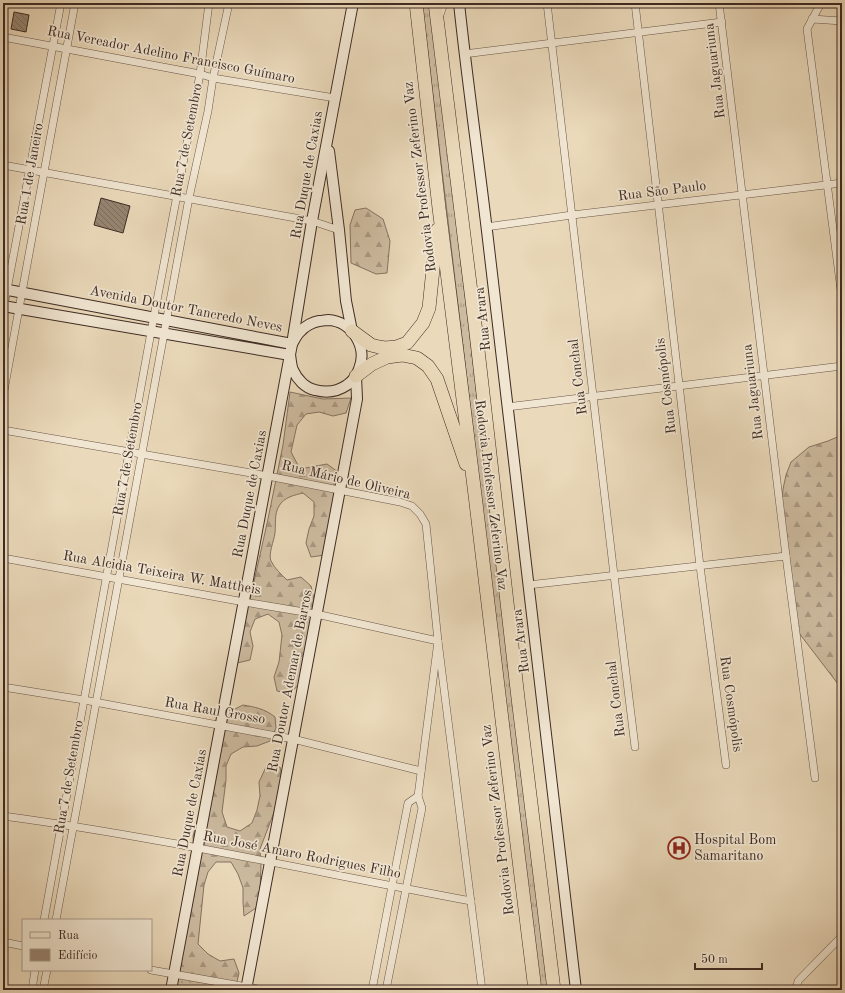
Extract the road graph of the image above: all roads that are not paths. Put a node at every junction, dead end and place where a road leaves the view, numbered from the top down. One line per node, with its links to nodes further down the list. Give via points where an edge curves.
1 (62, 3): 21 (street, Rua 1 de Janeiro)
2 (75, 3): 22 (street, Rua 1 de Janeiro)
3 (209, 3): 24 (street, Rua 7 de Setembro)
4 (229, 3): 25 (street, Rua 7 de Setembro)
5 (352, 3): 26 (street, Rua Duque de Caxias)
6 (416, 3): 37 (highway, Rodovia Professor Zeferino Vaz)
7 (435, 3): 17 (highway, Rodovia Professor Zeferino Vaz)
8 (444, 3): 17 (street)
9 (458, 3): 23 (street, Rua Arara)
10 (548, 3): 20 (street, Rua Conchal)
11 (635, 3): 18 (street, Rua Cosmópolis)
12 (719, 3): 16 (street, Rua Jaguariuna)
13 (821, 3): 14 (street)
14 (812, 20): 15 (street); 32 (street, via 807,29)
15 (842, 21)
16 (722, 22): 18 (street); 33 (street, Rua Jaguariuna)
17 (437, 23): 113 (highway, Rodovia Professor Zeferino Vaz)
18 (638, 32): 20 (street); 36 (street, Rua Cosmópolis)
19 (3, 37): 21 (street, Rua Vereador Adelino Francisco Guímaro)
20 (552, 43): 23 (street); 38 (street, Rua Conchal)
21 (53, 46): 22 (street, Rua Vereador Adelino Francisco Guímaro); 29 (street, Rua 1 de Janeiro)
22 (66, 49): 24 (street, Rua Vereador Adelino Francisco Guímaro); 30 (street, Rua 1 de Janeiro)
23 (464, 54): 40 (street, Rua Arara)
24 (200, 74): 25 (street, Rua Vereador Adelino Francisco Guímaro); 34 (street, Rua 7 de Setembro)
25 (213, 78): 26 (street, Rua Vereador Adelino Francisco Guímaro); 35 (street, Rua 7 de Setembro)
26 (335, 98): 27 (street, Rua Duque de Caxias)
27 (327, 141): 39 (street, Rua Duque de Caxias); 41 (street)
28 (3, 164): 29 (street)
29 (30, 169): 30 (street); 42 (street, Rua 1 de Janeiro)
30 (44, 172): 34 (street); 43 (street, Rua 1 de Janeiro)
31 (842, 183): 32 (street, Rua São Paulo)
32 (827, 185): 33 (street, Rua São Paulo); 44 (street)
33 (743, 195): 36 (street, Rua São Paulo); 56 (street, Rua Jaguariuna)
34 (176, 196): 35 (street); 47 (street, Rua 7 de Setembro)
35 (189, 198): 39 (street); 48 (street, Rua 7 de Setembro)
36 (658, 205): 38 (street, Rua São Paulo); 57 (street, Rua Cosmópolis)
37 (439, 208): 49 (highway, via 429,308 424,323 407,343 396,347 371,345); 66 (highway, Rodovia Professor Zeferino Vaz)
38 (572, 215): 40 (street, Rua São Paulo); 59 (street, Rua Conchal)
39 (312, 221): 41 (street); 52 (street, Rua Duque de Caxias)
40 (486, 227): 60 (street, Rua Arara)
41 (339, 230): 49 (street, via 346,301)
42 (5, 290): 43 (street, Avenida Doutor Tancredo Neves); 45 (street, Rua 1 de Janeiro)
43 (22, 293): 46 (street, Rua 1 de Janeiro); 47 (street, Avenida Doutor Tancredo Neves)
44 (842, 298)
45 (3, 308): 46 (street, Avenida Doutor Tancredo Neves)
46 (19, 309): 50 (street, Avenida Doutor Tancredo Neves); 58 (street, Rua 1 de Janeiro)
47 (154, 318): 48 (street, Avenida Doutor Tancredo Neves); 50 (street, Rua 7 de Setembro)
48 (167, 320): 51 (street, Rua 7 de Setembro); 52 (street, Avenida Doutor Tancredo Neves)
49 (352, 331): 52 (street, Avenida Doutor Tancredo Neves, via 341,323 329,320 314,322 301,330); 55 (street, via 359,340 362,350 362,364)
50 (151, 332): 51 (street, Avenida Doutor Tancredo Neves); 62 (street, Rua 7 de Setembro)
51 (164, 334): 53 (street, Avenida Doutor Tancredo Neves); 63 (street, Rua 7 de Setembro)
52 (292, 344): 53 (street, Rua Duque de Caxias)
53 (290, 355): 55 (street, via 292,370 302,383 314,390 340,390); 64 (street, Rua Duque de Caxias)
54 (842, 366): 56 (street)
55 (356, 376): 65 (street, Rua Doutor Ademar de Barros, via 357,399); 66 (highway, via 387,357 402,355 417,358 428,366 437,379)
56 (764, 376): 57 (street); 67 (street, Rua Jaguariuna)
57 (679, 386): 59 (street); 69 (street, Rua Cosmópolis)
58 (3, 396)
59 (594, 396): 60 (street); 70 (street, Rua Conchal)
60 (507, 407): 73 (street, Rua Arara)
61 (3, 430): 62 (street, Rua Mário de Oliveira)
62 (129, 452): 63 (street, Rua Mário de Oliveira); 71 (street, Rua 7 de Setembro)
63 (142, 454): 64 (street, Rua Mário de Oliveira); 72 (street, Rua 7 de Setembro)
64 (268, 476): 65 (street, Rua Mário de Oliveira); 74 (street, Rua Duque de Caxias)
65 (340, 490): 75 (street, Rua Doutor Ademar de Barros); 76 (street, Rua Mário de Oliveira, via 400,502 412,506 420,514 426,524)
66 (475, 495): 112 (highway, Rodovia Professor Zeferino Vaz)
67 (786, 556): 69 (street); 85 (street, Rua Jaguariuna)
68 (3, 558): 71 (street, Rua Alcidia Teixeira W. Mattheis)
69 (700, 566): 70 (street); 83 (street, Rua Cosmópolis)
70 (614, 575): 73 (street); 82 (street, Rua Conchal)
71 (107, 577): 72 (street, Rua Alcidia Teixeira W. Mattheis); 78 (street, Rua 7 de Setembro)
72 (119, 579): 74 (street, Rua Alcidia Teixeira W. Mattheis); 79 (street, Rua 7 de Setembro)
73 (528, 585): 114 (street, Rua Arara)
74 (244, 602): 75 (street, Rua Alcidia Teixeira W. Mattheis); 80 (street, Rua Duque de Caxias)
75 (316, 614): 76 (street, Rua Alcidia Teixeira W. Mattheis); 81 (street, Rua Doutor Ademar de Barros)
76 (438, 641): 84 (street); 94 (street)
77 (3, 687): 78 (street, Rua Raul Grosso)
78 (84, 700): 79 (street, Rua Raul Grosso); 88 (street, Rua 7 de Setembro)
79 (96, 702): 80 (street, Rua Raul Grosso); 89 (street, Rua 7 de Setembro)
80 (220, 726): 81 (street, Rua Raul Grosso); 90 (street, Rua Duque de Caxias)
81 (293, 739): 84 (street, Rua Raul Grosso); 91 (street, Rua Doutor Ademar de Barros)
82 (635, 748)
83 (726, 765)
84 (421, 771): 86 (street)
85 (815, 778)
86 (418, 796): 92 (street, via 408,803); 93 (street, via 422,808)
87 (3, 816): 88 (street, Rua José Amaro Rodrigues Filho)
88 (62, 824): 89 (street, Rua José Amaro Rodrigues Filho); 95 (street, Rua 7 de Setembro)
89 (73, 826): 90 (street, Rua José Amaro Rodrigues Filho); 96 (street, Rua 7 de Setembro)
90 (197, 848): 91 (street, Rua José Amaro Rodrigues Filho); 103 (street, Rua Duque de Caxias)
91 (270, 862): 92 (street, Rua José Amaro Rodrigues Filho); 104 (street, Rua Doutor Ademar de Barros)
92 (392, 886): 93 (street, Rua José Amaro Rodrigues Filho); 109 (street)
93 (406, 889): 94 (street, Rua José Amaro Rodrigues Filho); 110 (street)
94 (471, 901): 111 (street)
95 (44, 919)
96 (56, 919)
97 (842, 936): 115 (street, via 798,981)
98 (3, 942): 99 (street)
99 (22, 946)
100 (152, 970): 103 (street)
101 (35, 971): 105 (street)
102 (47, 971): 106 (street)
103 (174, 974): 104 (street); 107 (street, Rua Duque de Caxias)
104 (246, 988): 108 (street)
105 (32, 990)
106 (43, 990)
107 (170, 990)
108 (264, 990)
109 (372, 990)
110 (386, 990)
111 (482, 990)
112 (535, 990)
113 (554, 990)
114 (576, 990)
115 (796, 990)

